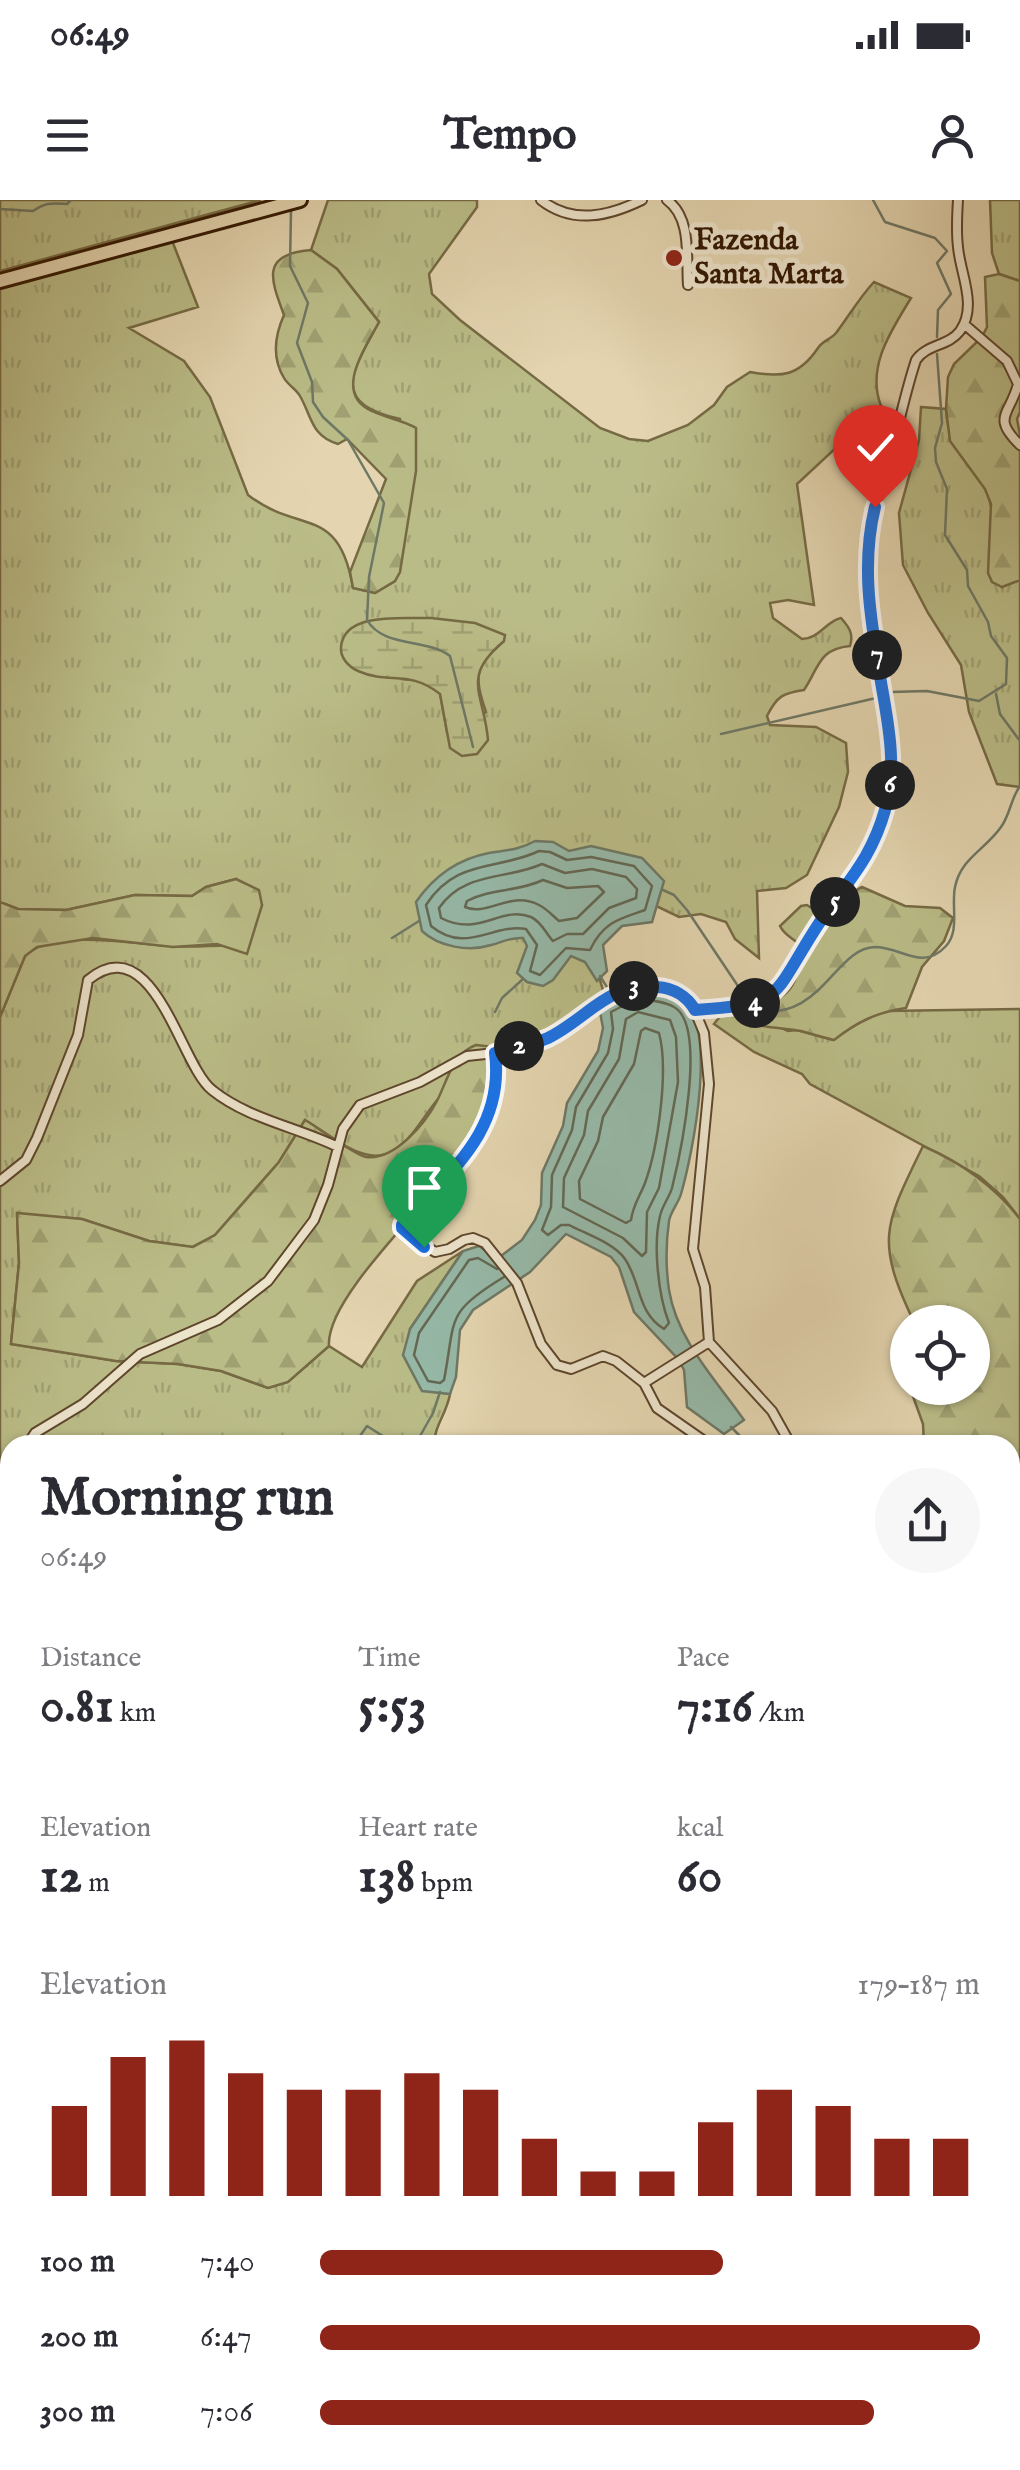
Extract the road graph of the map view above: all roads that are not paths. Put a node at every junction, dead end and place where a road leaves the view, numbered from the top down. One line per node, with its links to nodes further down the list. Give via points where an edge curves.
1 (300, 200): 6 (main road)
2 (541, 200): 3 (street, via 594,216)
3 (642, 200)
4 (668, 200): 7 (street, via 684,223)
5 (958, 200): 8 (street)
6 (0, 282)
7 (688, 285)
8 (964, 324): 9 (street, via 1007,362 1018,384 1003,416 1006,432); 10 (street, via 953,339 916,360 868,536 869,609 890,758 887,805 874,841 771,996 745,1007)
9 (1020, 445)
10 (695, 1010): 11 (street, via 667,988 638,984 546,1039); 14 (street, via 710,1068 693,1249 705,1287)
11 (495, 1053): 12 (street, via 466,1056 360,1105); 15 (street, via 498,1079 485,1125 402,1228 434,1252 473,1238 485,1243 516,1282 541,1344 557,1365 571,1370 602,1356)
12 (338, 1147): 13 (street, via 216,1094 198,1075 150,987 113,969 88,980 78,1035 37,1138 26,1160); 16 (street, via 314,1220 268,1280 218,1320 140,1354)
13 (0, 1181)
14 (709, 1342): 15 (street); 18 (street)
15 (644, 1383): 17 (street, via 656,1408)
16 (34, 1435)
17 (695, 1435)
18 (785, 1435)

